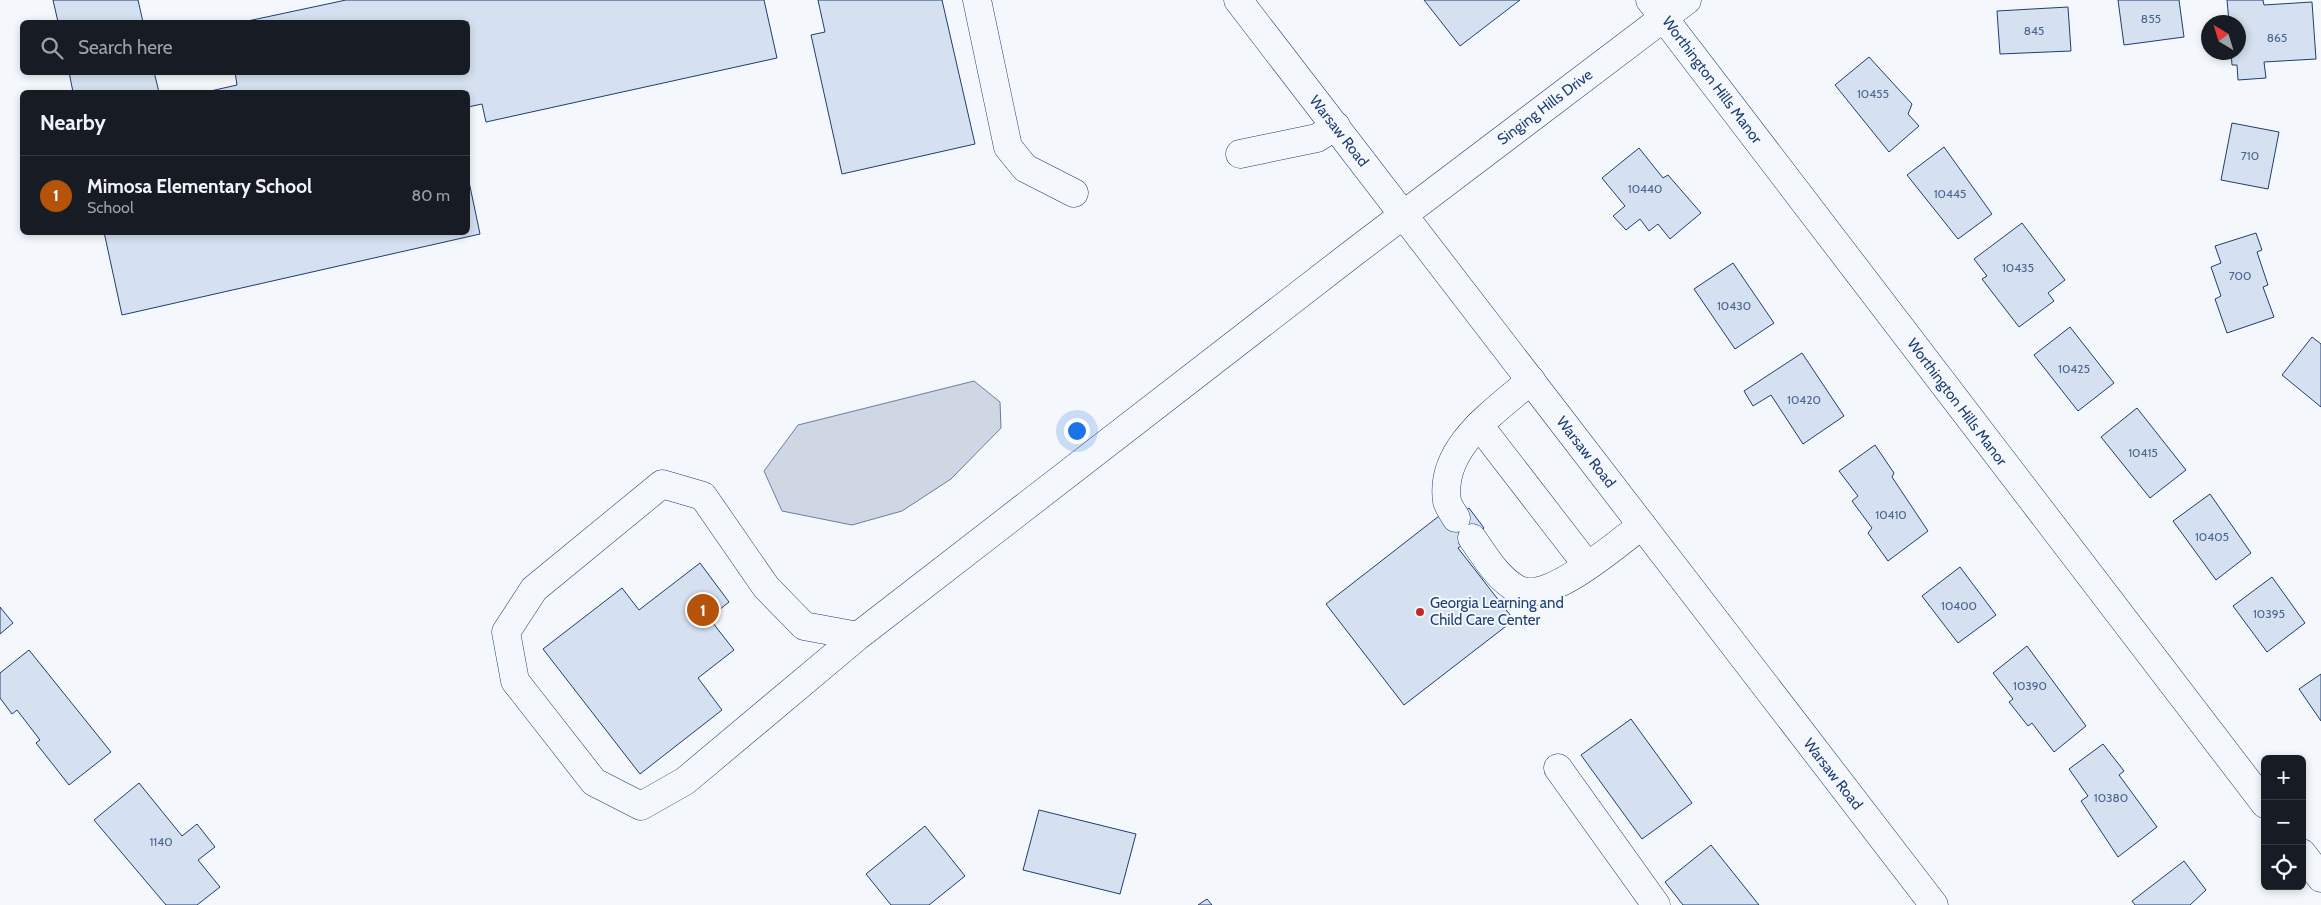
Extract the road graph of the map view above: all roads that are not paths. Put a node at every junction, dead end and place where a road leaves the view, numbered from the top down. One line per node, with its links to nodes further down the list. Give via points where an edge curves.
1 (977, 0): 7 (street, via 1008,147 1025,168)
2 (1238, 0): 5 (street, Warsaw Road)
3 (1687, 0): 4 (street, Singing Hills Drive)
4 (1657, 8): 8 (street, Singing Hills Drive); 15 (street, Worthington Hills Manor)
5 (1336, 126): 6 (street, via 1317,138); 8 (street, Warsaw Road)
6 (1240, 154)
7 (1074, 192)
8 (1403, 215): 9 (street, Warsaw Road); 13 (street, Singing Hills Drive)
9 (1531, 380): 10 (street); 11 (street, Warsaw Road)
10 (1479, 425): 12 (street); 12 (street, via 1455,453 1447,480 1447,502 1503,579 1519,591 1537,592 1558,585)
11 (1642, 525): 12 (street); 19 (street, Warsaw Road)
12 (1587, 565)
13 (858, 636): 13 (street, Singing Hills Drive, via 804,626 766,586 703,496 662,484 534,589 506,632 515,681 594,782 641,806 685,782)
14 (1558, 768): 18 (street)
15 (2262, 800)
16 (2306, 858): 17 (street)
17 (2321, 878)
18 (1656, 905)
19 (1934, 905)

